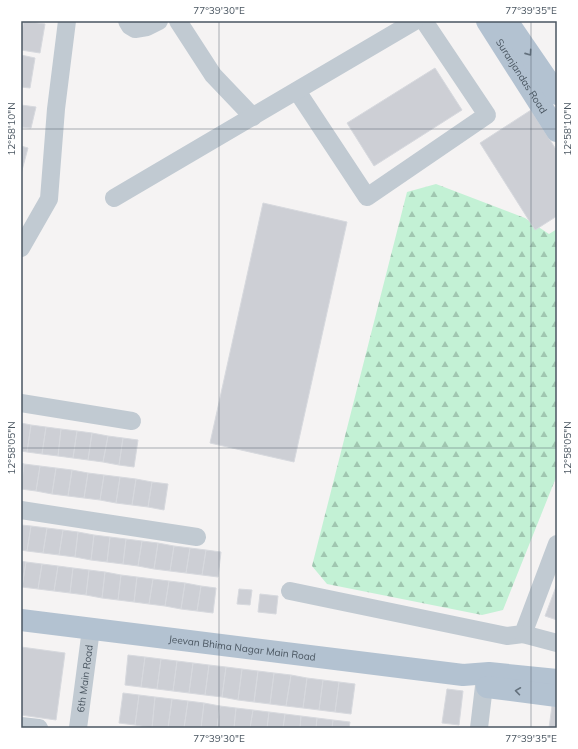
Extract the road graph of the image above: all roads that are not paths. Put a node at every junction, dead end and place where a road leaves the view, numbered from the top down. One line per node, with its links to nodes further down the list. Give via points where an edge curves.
1 (67, 21): 14 (street, via 56,109 49,199)
2 (127, 21): 3 (street, via 135,29)
3 (159, 21)
4 (178, 21): 11 (street, via 213,75)
5 (424, 21): 9 (street, via 487,115 367,196)
6 (487, 21): 12 (main road, Suranjandas Road)
7 (506, 21): 10 (main road, Suranjandas Road, one-way to 10)
8 (404, 24): 9 (street)
9 (297, 91): 11 (street)
10 (557, 94)
11 (253, 117): 13 (street)
12 (557, 131)
13 (114, 198)
14 (21, 248)
15 (21, 403): 16 (street)
16 (132, 421)
17 (21, 510): 18 (street)
18 (197, 537)
19 (557, 544): 23 (street)
20 (290, 590): 23 (street, via 507,636)
21 (21, 620): 22 (main road, Jeevan Bhima Nagar Main Road)
22 (91, 629): 25 (main road, Jeevan Bhima Nagar Main Road, via 463,675); 30 (street, 6th Main Road)
23 (523, 634): 24 (street)
24 (557, 643)
25 (486, 680): 26 (main road, Jeevan Bhima Nagar Main Road); 27 (main road, Jeevan Bhima Nagar Main Road, one-way to 25); 31 (street)
26 (557, 680)
27 (557, 696)
28 (21, 726): 29 (street)
29 (39, 728)
30 (78, 728)
31 (479, 728)

